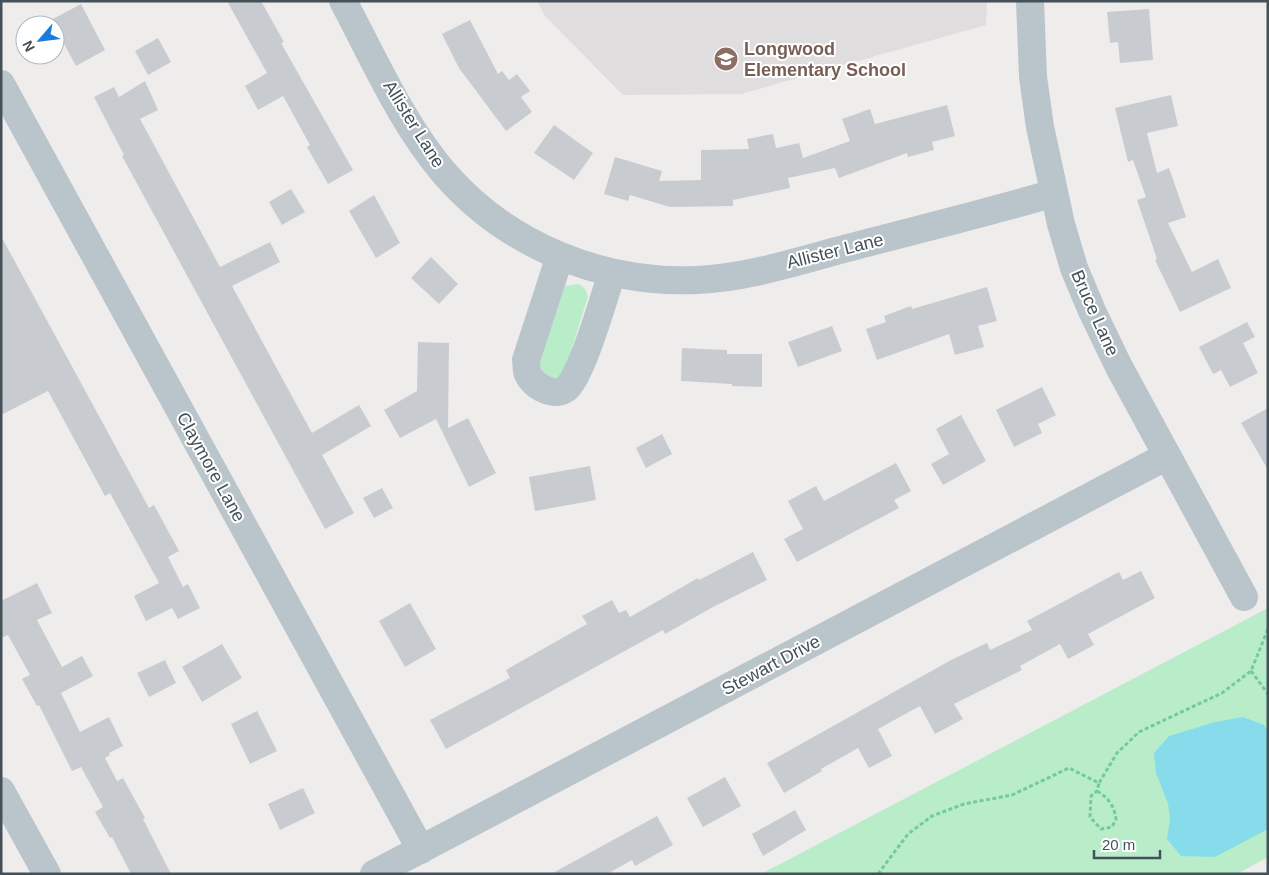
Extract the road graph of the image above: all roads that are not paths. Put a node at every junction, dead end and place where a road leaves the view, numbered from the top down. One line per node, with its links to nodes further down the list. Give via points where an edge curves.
1 (343, 1): 5 (street, Allister Lane, via 398,103 446,175 507,228)
2 (1030, 1): 4 (street, Bruce Lane, via 1033,76)
3 (1, 84): 10 (street, Claymore Lane)
4 (1054, 193): 6 (street, Allister Lane, via 754,272 698,280); 7 (street, Bruce Lane, via 1074,268 1092,311)
5 (560, 256): 6 (street, Allister Lane); 6 (street, via 526,360 532,381 549,391 564,391 571,384)
6 (612, 273)
7 (1167, 456): 8 (street, Bruce Lane); 10 (street, Stewart Drive)
8 (1244, 597)
9 (1, 791): 11 (street)
10 (421, 850): 12 (street, Stewart Drive)
11 (47, 874)
12 (374, 874)

